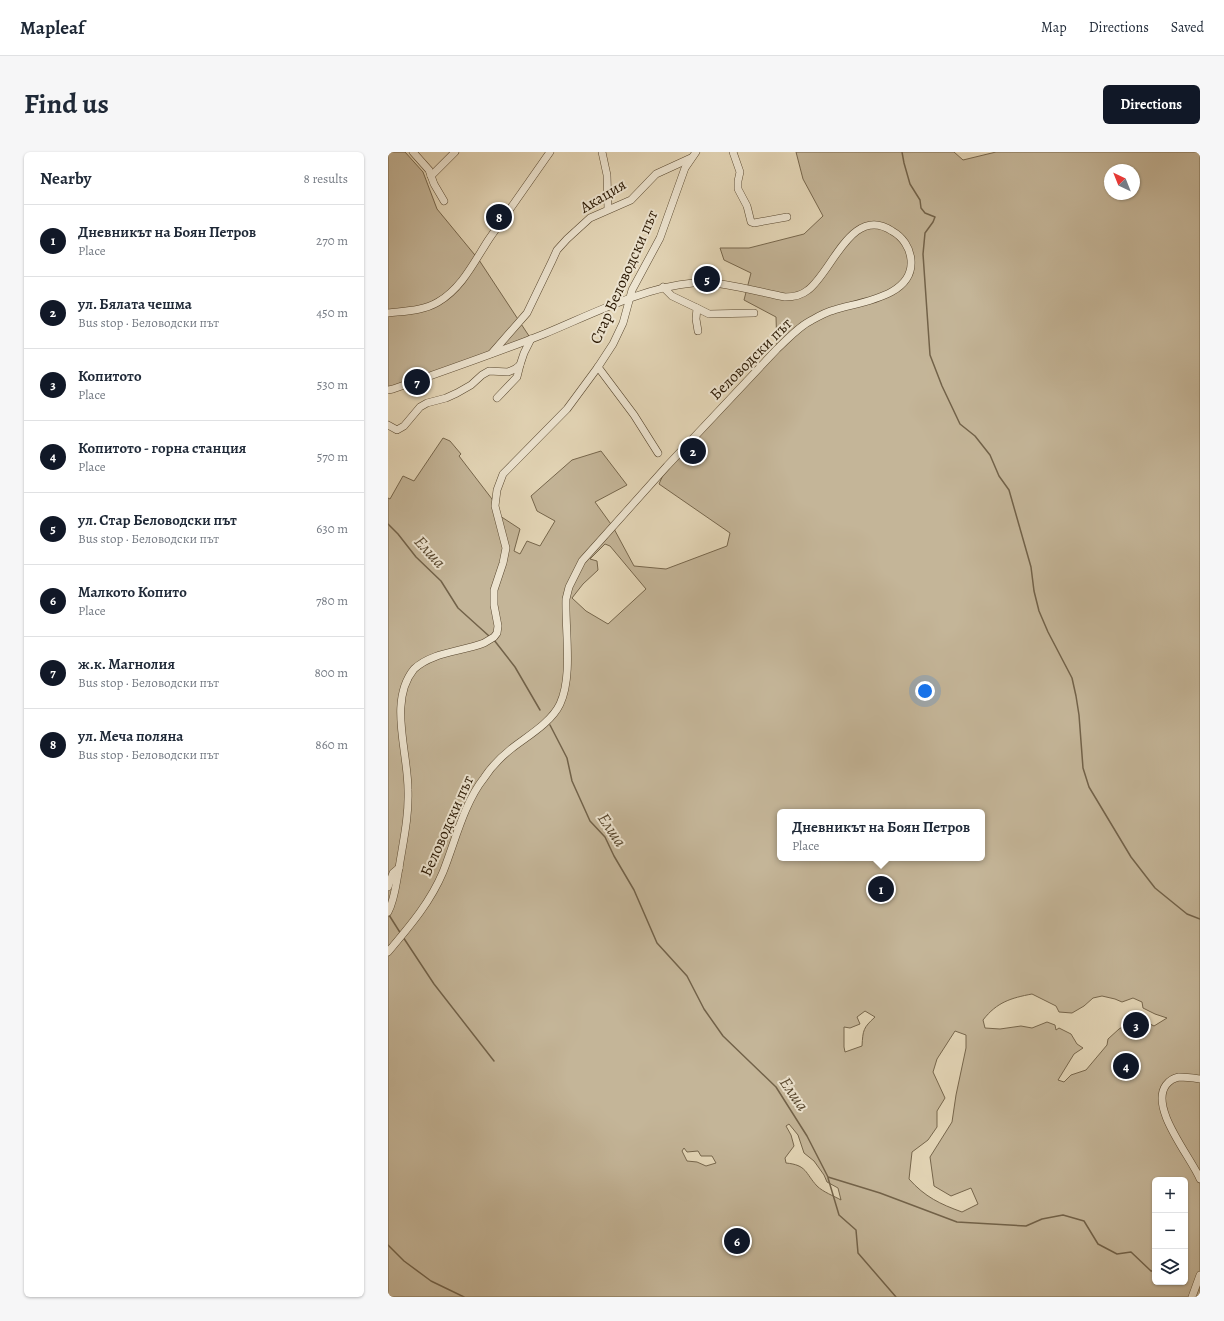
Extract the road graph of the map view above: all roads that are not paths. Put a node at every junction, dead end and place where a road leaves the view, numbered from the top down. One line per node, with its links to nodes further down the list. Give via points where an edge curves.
1 (413, 152): 7 (street)
2 (455, 152): 7 (street)
3 (550, 152): 14 (street, via 457,287 438,302 421,309)
4 (602, 152): 9 (street)
5 (733, 152): 10 (street, via 740,172 738,189 751,222)
6 (694, 155): 9 (street, Акация, via 656,174 631,200); 12 (street, Стар Беловодски път, via 685,168 660,238 632,290)
7 (431, 176): 8 (street)
8 (444, 200)
9 (608, 209): 18 (street, Акация, via 590,218 557,250 527,313)
10 (787, 217)
11 (663, 288): 12 (street, Беловодски път); 13 (street, via 672,296); 28 (street, Беловодски път, via 711,283 785,297 795,296 808,290 854,232 873,225 884,226 899,235 906,243 910,254 911,265 908,275 901,286 891,293 832,310 794,333 667,466 582,561 566,599 566,688 559,705 551,717 510,750 483,778 464,815 427,904)
12 (630, 299): 17 (street, Беловодски път); 20 (street, Стар Беловодски път, via 618,334)
13 (697, 308): 15 (street, via 709,314); 16 (street, via 695,314)
14 (388, 313)
15 (754, 313)
16 (698, 332)
17 (531, 339): 18 (street, Беловодски път); 19 (street)
18 (490, 354): 21 (street, Беловодски път)
19 (520, 365): 22 (street, via 518,377); 23 (street, via 508,372 489,371 457,393 427,403 397,430)
20 (598, 367): 24 (street, via 634,414); 25 (street, Стар Беловодски път, via 567,409 503,474 495,506 505,542 505,552 494,590 497,633 492,639 474,647 423,662 408,675 400,689 396,710 408,789 406,831)
21 (388, 390)
22 (497, 398)
23 (388, 425)
24 (658, 453)
25 (399, 868): 26 (street, via 393,873); 27 (street, Стар Беловодски път, via 395,893)
26 (388, 887)
27 (388, 912)
28 (388, 952)
29 (1200, 1079): 30 (street, via 1178,1077 1171,1080 1164,1087 1162,1097 1165,1115)
30 (1200, 1179)
31 (1200, 1275): 32 (street)
32 (1192, 1297)

